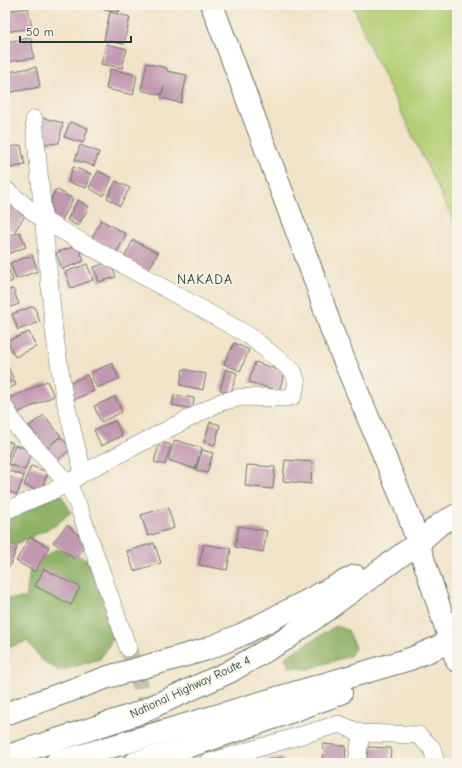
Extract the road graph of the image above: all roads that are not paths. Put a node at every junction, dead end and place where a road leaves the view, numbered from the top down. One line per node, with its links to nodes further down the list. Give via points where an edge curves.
1 (212, 5): 11 (main road, via 332,331 406,508)
2 (34, 119): 4 (street)
3 (5, 189): 4 (street)
4 (43, 220): 7 (street, via 54,331 64,396); 7 (street, via 248,335 293,371 297,383 293,396 286,398 242,397 221,402)
5 (5, 407): 6 (street)
6 (11, 428): 8 (street)
7 (83, 473): 8 (street)
8 (68, 484): 9 (street); 13 (street, via 78,505)
9 (5, 511)
10 (449, 520): 11 (main road)
11 (418, 543): 12 (main road); 15 (main road, via 244,634 204,650 108,677); 17 (main road, National Highway Route 4, via 286,639 229,672 136,714)
12 (455, 647): 14 (main road)
13 (128, 648)
14 (410, 659): 18 (main road); 19 (main road, via 367,682 278,717)
15 (5, 714)
16 (361, 733): 20 (street, via 339,724); 21 (street); 22 (street, via 418,735 432,748)
17 (5, 757)
18 (56, 763)
19 (135, 763)
20 (207, 763)
21 (357, 763)
22 (436, 763)

